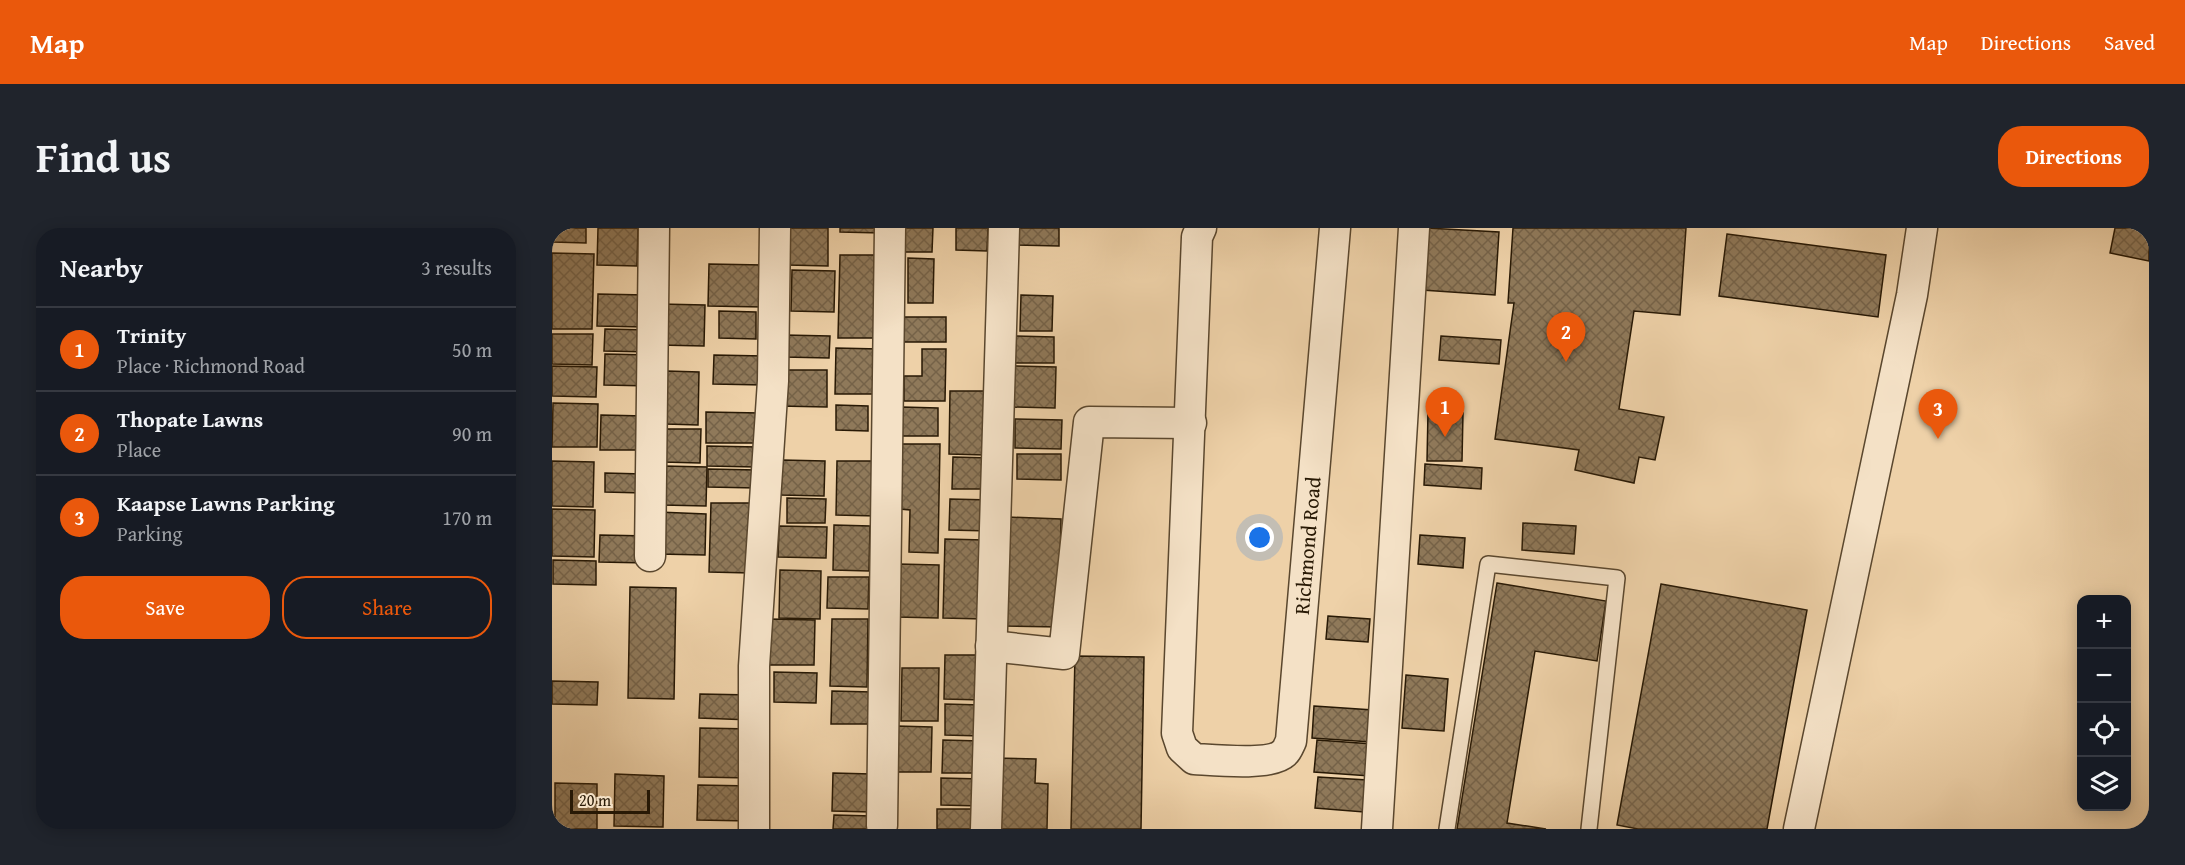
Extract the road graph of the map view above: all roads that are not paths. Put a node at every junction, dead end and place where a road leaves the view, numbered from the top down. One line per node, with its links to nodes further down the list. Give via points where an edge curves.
1 (654, 228): 10 (street)
2 (775, 228): 13 (street, via 773,381 754,666)
3 (890, 228): 12 (street)
4 (1004, 228): 11 (street)
5 (1201, 228): 9 (street, via 1197,237)
6 (1335, 228): 9 (street, Richmond Road, via 1292,741 1284,754 1268,760 1194,759 1182,748 1177,733)
7 (1414, 228): 15 (street)
8 (1922, 228): 18 (street, via 1912,295)
9 (1191, 423): 11 (street, via 1089,423 1064,654)
10 (650, 556)
11 (991, 646): 14 (street)
12 (882, 825)
13 (754, 829)
14 (986, 829)
15 (1377, 829)
16 (1446, 829): 17 (lane, via 1488,564 1617,578)
17 (1589, 829)
18 (1799, 829)

